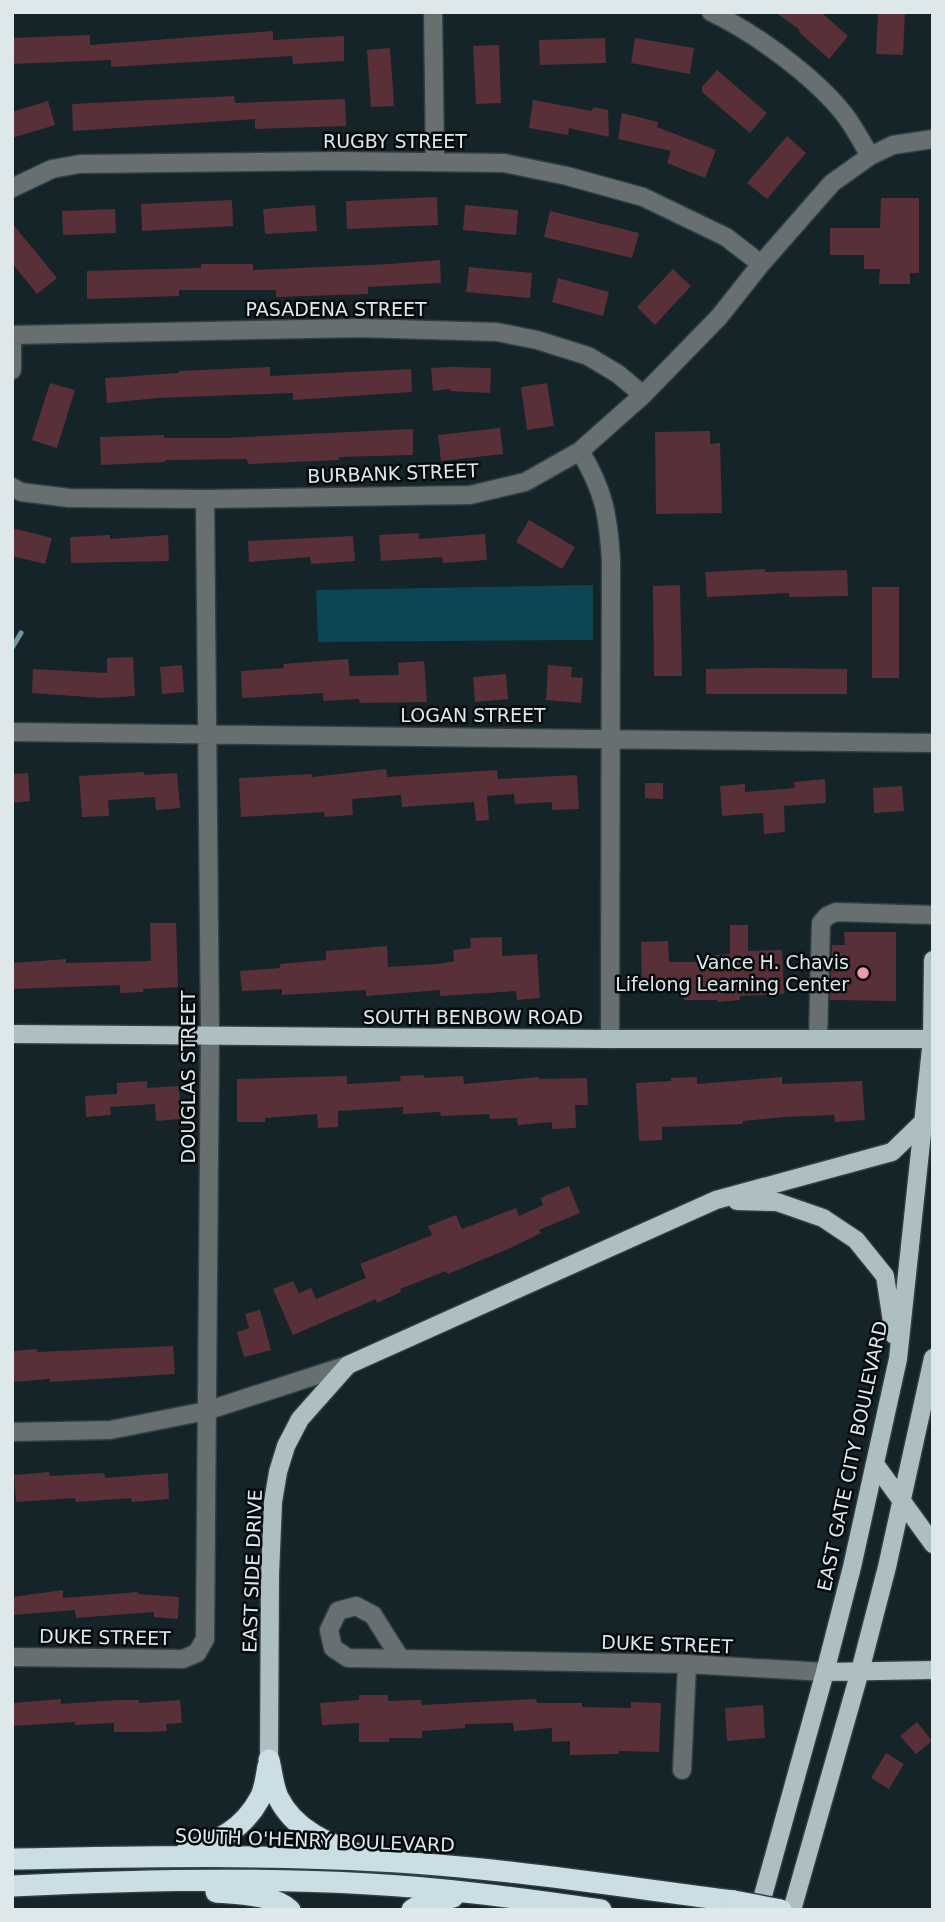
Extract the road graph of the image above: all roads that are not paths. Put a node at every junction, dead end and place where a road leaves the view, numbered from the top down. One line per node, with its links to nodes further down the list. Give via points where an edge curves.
1 (433, 12): 5 (street)
2 (712, 12): 4 (street, via 778,53 828,97 852,124)
3 (933, 139): 4 (street, BURBANK STREET, via 893,145)
4 (870, 156): 7 (street, BURBANK STREET, via 832,183)
5 (435, 161): 6 (street, RUGBY STREET, via 80,164 52,169); 7 (street, RUGBY STREET, via 504,163 643,197 726,237)
6 (12, 188)
7 (761, 264): 10 (street, BURBANK STREET, via 719,317)
8 (12, 337): 9 (street); 10 (street, PASADENA STREET, via 359,328 496,332 588,356)
9 (12, 370)
10 (643, 395): 11 (street, BURBANK STREET)
11 (580, 451): 13 (street, BURBANK STREET, via 525,482 470,495); 16 (street, via 594,474 608,522)
12 (12, 487): 13 (street, BURBANK STREET, via 69,498)
13 (205, 499): 15 (street, DOUGLAS STREET)
14 (12, 732): 15 (street, LOGAN STREET)
15 (208, 734): 16 (street, LOGAN STREET); 21 (street, DOUGLAS STREET)
16 (611, 737): 17 (street, LOGAN STREET); 23 (street)
17 (933, 743)
18 (933, 915): 22 (street, via 836,912 827,916 821,923)
19 (933, 960): 24 (main road, EAST GATE CITY BOULEVARD)
20 (12, 1034): 21 (main road, SOUTH BENBOW ROAD)
21 (210, 1036): 23 (main road, SOUTH BENBOW ROAD); 30 (street, DOUGLAS STREET)
22 (818, 1038): 23 (main road, SOUTH BENBOW ROAD); 24 (main road, SOUTH BENBOW ROAD)
23 (610, 1039)
24 (932, 1039): 25 (main road, EAST GATE CITY BOULEVARD)
25 (923, 1121): 26 (main road, EAST SIDE DRIVE, via 891,1152); 28 (main road, EAST GATE CITY BOULEVARD)
26 (716, 1200): 28 (main road, via 777,1202 824,1218 856,1240 885,1276); 29 (main road, EAST SIDE DRIVE)
27 (933, 1358): 33 (main road)
28 (898, 1359): 32 (main road, EAST GATE CITY BOULEVARD)
29 (348, 1365): 30 (street, EAST SIDE DRIVE); 42 (main road, EAST SIDE DRIVE, via 300,1419 278,1472 270,1575)
30 (206, 1411): 31 (street, EAST SIDE DRIVE, via 110,1430); 35 (street, DOUGLAS STREET, via 205,1639)
31 (12, 1432)
32 (875, 1464): 33 (main road); 41 (main road, EAST GATE CITY BOULEVARD)
33 (902, 1501): 34 (main road); 40 (main road)
34 (933, 1544)
35 (197, 1653): 36 (street, DUKE STREET, via 183,1659)
36 (12, 1657)
37 (400, 1658): 38 (street, DUKE STREET)
38 (687, 1664): 41 (street, DUKE STREET); 43 (street)
39 (933, 1670): 40 (main road, DUKE STREET)
40 (860, 1671): 41 (main road, DUKE STREET); 55 (main road)
41 (825, 1672): 53 (main road, EAST GATE CITY BOULEVARD)
42 (269, 1760): 44 (highway, via 262,1796 240,1826); 46 (highway, via 277,1795 290,1817 325,1842)
43 (682, 1770)
44 (172, 1857): 45 (highway, SOUTH O'HENRY BOULEVARD); 46 (highway, SOUTH O'HENRY BOULEVARD)
45 (12, 1859)
46 (379, 1861): 54 (highway, SOUTH O'HENRY BOULEVARD, bridge, via 521,1873)
47 (166, 1879): 48 (highway); 49 (highway, via 370,1884); 50 (highway, via 206,1891 248,1895)
48 (12, 1886)
49 (473, 1892): 51 (highway); 52 (highway)
50 (290, 1910)
51 (412, 1910)
52 (601, 1910)
53 (759, 1910)
54 (781, 1910)
55 (792, 1910)

